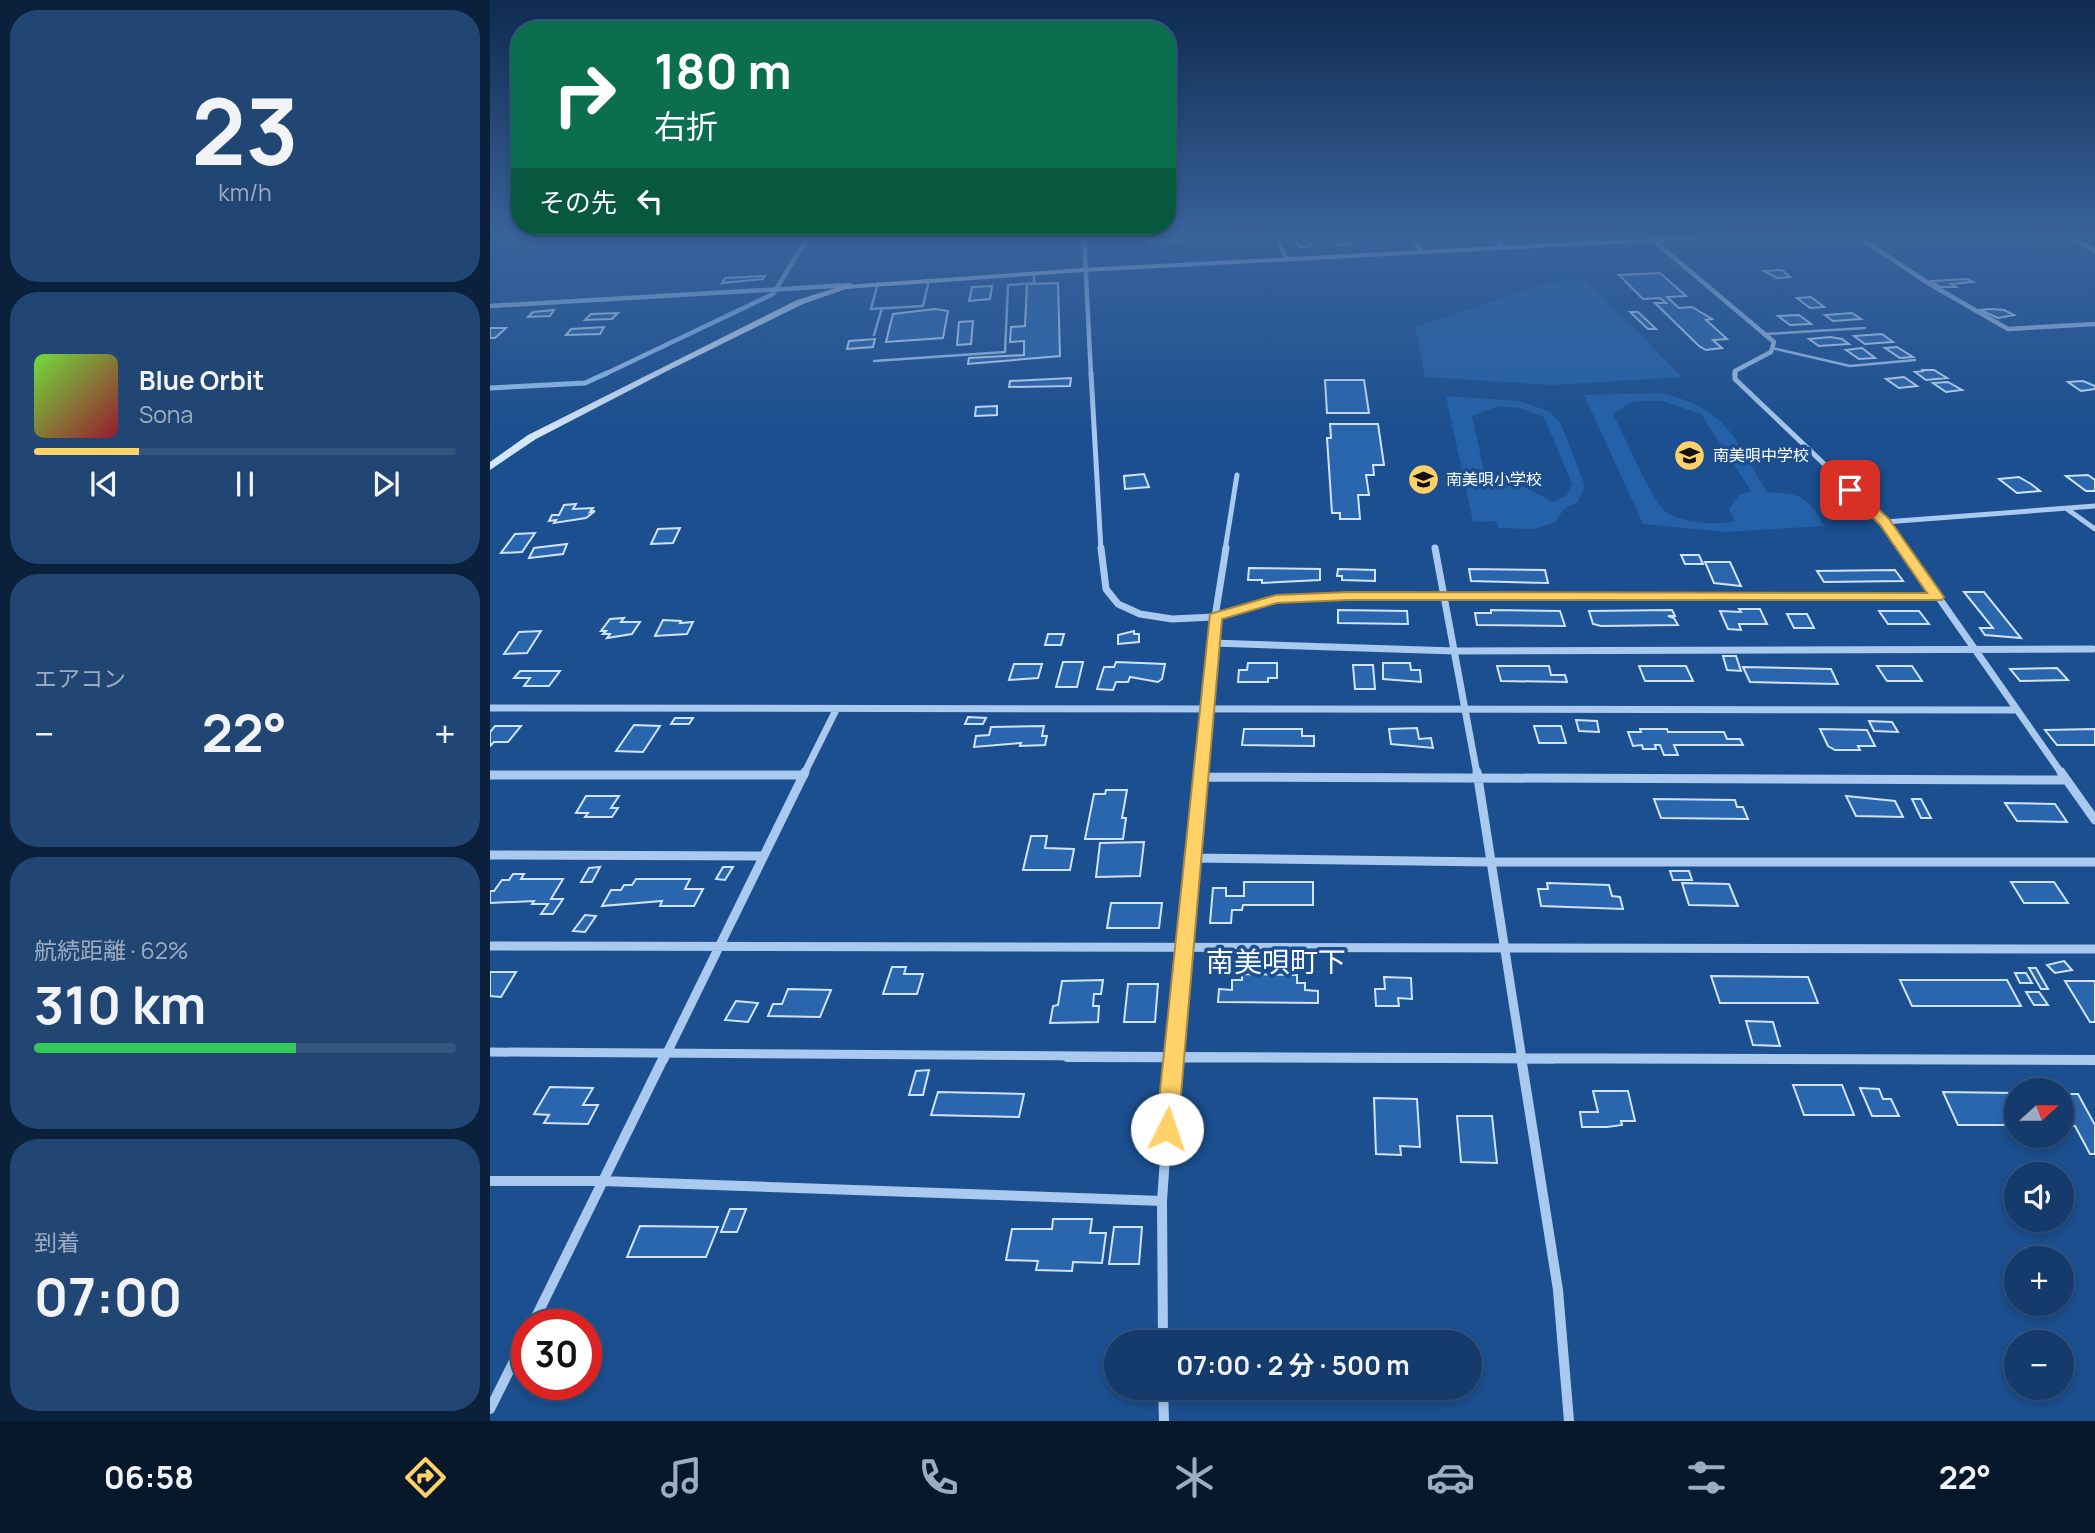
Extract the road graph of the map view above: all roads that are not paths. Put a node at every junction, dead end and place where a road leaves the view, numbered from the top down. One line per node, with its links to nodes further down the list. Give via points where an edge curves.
1 (552, 302): 9 (street)
2 (799, 302): 18 (street, via 532,437)
3 (872, 302): 10 (lane, via 871,309)
4 (924, 302): 10 (lane, via 923,306)
5 (1007, 302): 17 (lane, via 1005,352)
6 (1085, 302): 27 (street, via 1106,589 1118,604 1140,614 1172,619)
7 (1728, 302): 13 (street)
8 (1960, 302): 11 (street, via 2008,329)
9 (490, 306)
10 (882, 308): 14 (lane)
11 (2095, 324)
12 (1865, 328): 13 (lane)
13 (1766, 334): 15 (street, via 1774,342)
14 (874, 335)
15 (1772, 348): 16 (lane, via 1850,366); 22 (street, via 1735,370 1735,379)
16 (1915, 360)
17 (874, 361)
18 (490, 467)
19 (1237, 475): 27 (street)
20 (2095, 506): 21 (street)
21 (2066, 508): 22 (street); 23 (street)
22 (1885, 522): 26 (street)
23 (2095, 529)
24 (1435, 548): 25 (street)
25 (1445, 596): 26 (street); 27 (street, via 1276,599); 30 (street)
26 (1937, 597): 31 (street)
27 (1215, 617): 28 (street)
28 (1212, 643): 30 (street); 33 (street)
29 (2093, 649): 31 (street)
30 (1455, 651): 31 (street); 35 (street)
31 (1975, 651): 36 (street)
32 (490, 708): 34 (street)
33 (1205, 708): 34 (street); 35 (street); 39 (street)
34 (836, 710): 38 (street)
35 (1467, 710): 36 (street); 40 (street)
36 (2017, 710): 41 (street)
37 (490, 775): 38 (street)
38 (804, 775): 44 (street)
39 (1199, 777): 40 (street); 45 (street)
40 (1477, 779): 41 (street); 46 (street)
41 (2066, 780): 42 (street)
42 (2095, 820)
43 (490, 855): 44 (street)
44 (763, 856): 49 (street)
45 (1192, 858): 46 (street); 50 (street)
46 (1489, 862): 47 (street); 51 (street)
47 (2095, 862)
48 (490, 946): 49 (street)
49 (719, 946): 50 (street); 54 (street)
50 (1184, 948): 51 (street); 56 (street)
51 (1502, 948): 52 (street); 55 (street)
52 (2095, 949)
53 (490, 1052): 54 (street)
54 (666, 1053): 56 (street); 59 (street)
55 (1520, 1057): 56 (street); 57 (street); 67 (street, via 1558,1290)
56 (1172, 1058): 60 (street)
57 (2095, 1060)
58 (490, 1181): 59 (street)
59 (602, 1181): 60 (street); 61 (street)
60 (1162, 1201): 62 (street)
61 (540, 1309)
62 (1163, 1330)
63 (511, 1367): 65 (street)
64 (1163, 1400): 66 (street)
65 (490, 1409)
66 (1164, 1421)
67 (1569, 1421)

